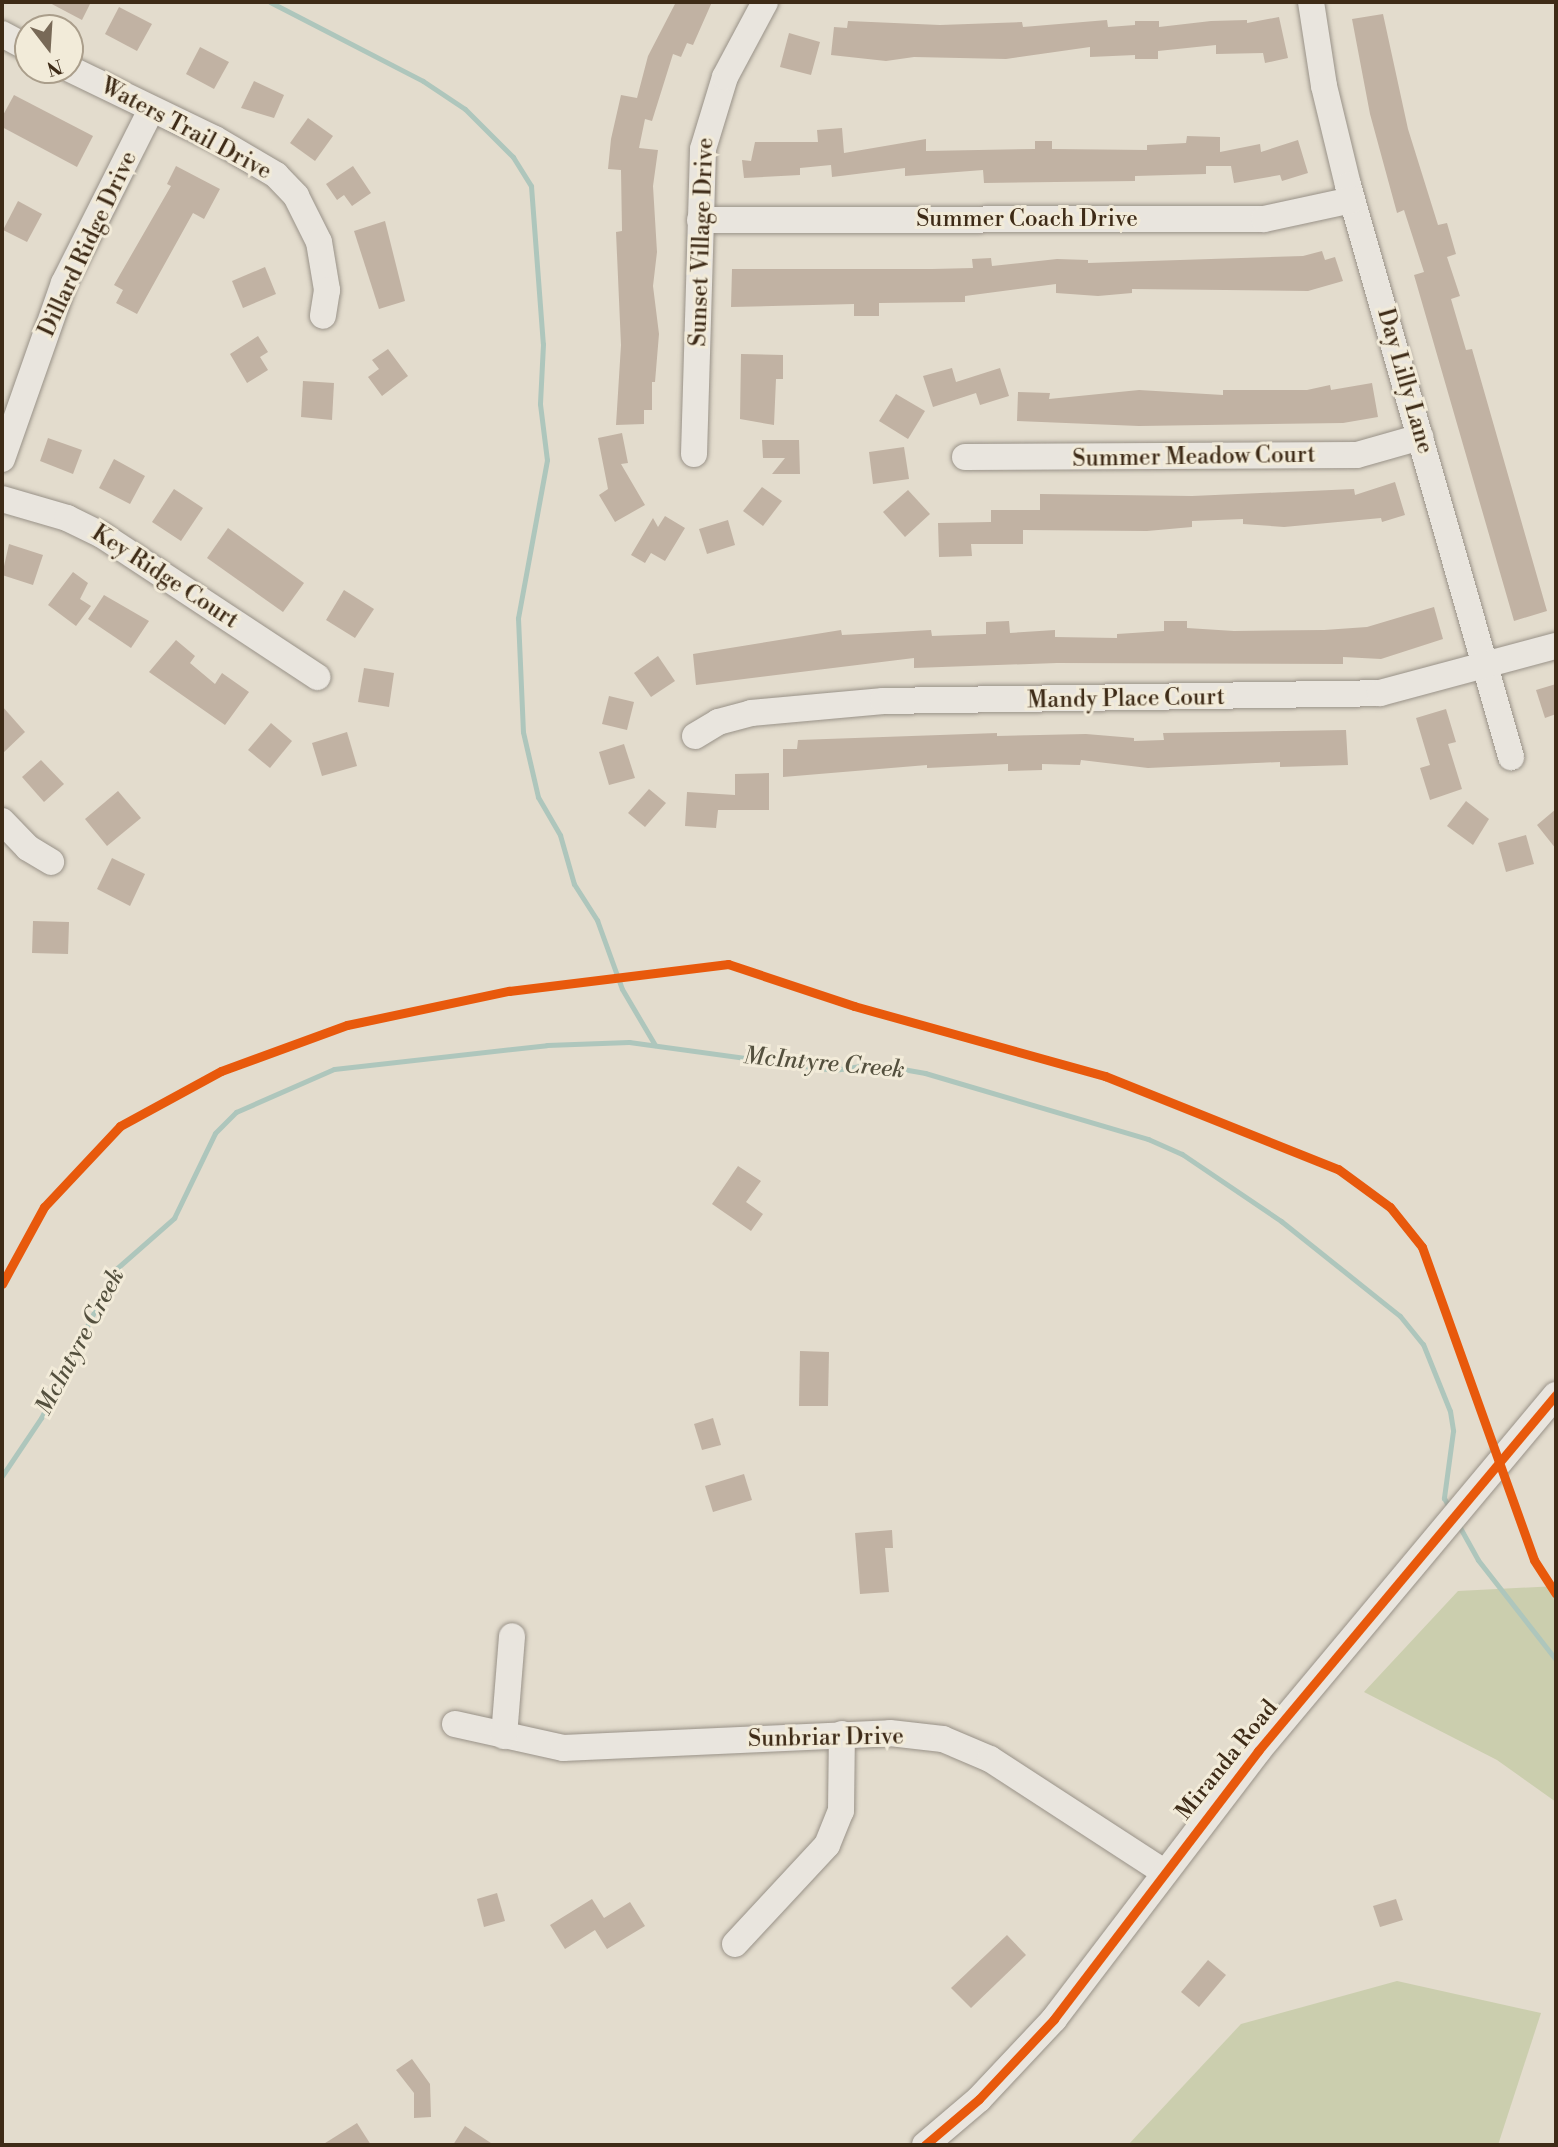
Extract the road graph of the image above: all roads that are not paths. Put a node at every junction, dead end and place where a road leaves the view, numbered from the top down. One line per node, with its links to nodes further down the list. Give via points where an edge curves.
1 (765, 2): 6 (street, Sunset Village Drive, via 712,109 703,149)
2 (1311, 2): 5 (street, Day Lilly Lane, via 1324,86)
3 (84, 76): 4 (street, Waters Trail Drive)
4 (151, 110): 7 (street, Waters Trail Drive, via 264,168 296,196 319,242 324,266); 11 (street, Dillard Ridge Drive, via 64,283)
5 (1352, 200): 6 (street, Summer Coach Drive, via 1264,219); 8 (street, Day Lilly Lane)
6 (700, 220): 9 (street, Sunset Village Drive)
7 (323, 316)
8 (1420, 437): 10 (street, Summer Meadow Court, via 1357,455); 14 (street, Day Lilly Lane)
9 (694, 454)
10 (965, 457)
11 (2, 459)
12 (2, 499): 15 (street, Key Ridge Court, via 67,518 102,535)
13 (1556, 646): 14 (street, Mandy Place Court)
14 (1488, 666): 16 (street, Mandy Place Court, via 1405,689 1344,695 883,701 817,706 751,713 718,722); 17 (street, Day Lilly Lane)
15 (317, 677)
16 (695, 736)
17 (1511, 757)
18 (2, 821): 19 (street, via 28,848)
19 (51, 862)
20 (1556, 1395): 25 (street, Miranda Road, via 1258,1751)
21 (512, 1636): 24 (street)
22 (455, 1724): 24 (street, Sunbriar Drive)
23 (842, 1734): 24 (street, Sunbriar Drive, via 594,1749 537,1745); 25 (street, Sunbriar Drive, via 943,1739 990,1759); 26 (street, via 841,1811 827,1845)
24 (504, 1737)
25 (1164, 1871): 27 (street, Miranda Road, via 1054,2019 979,2099)
26 (735, 1944)
27 (925, 2145)

